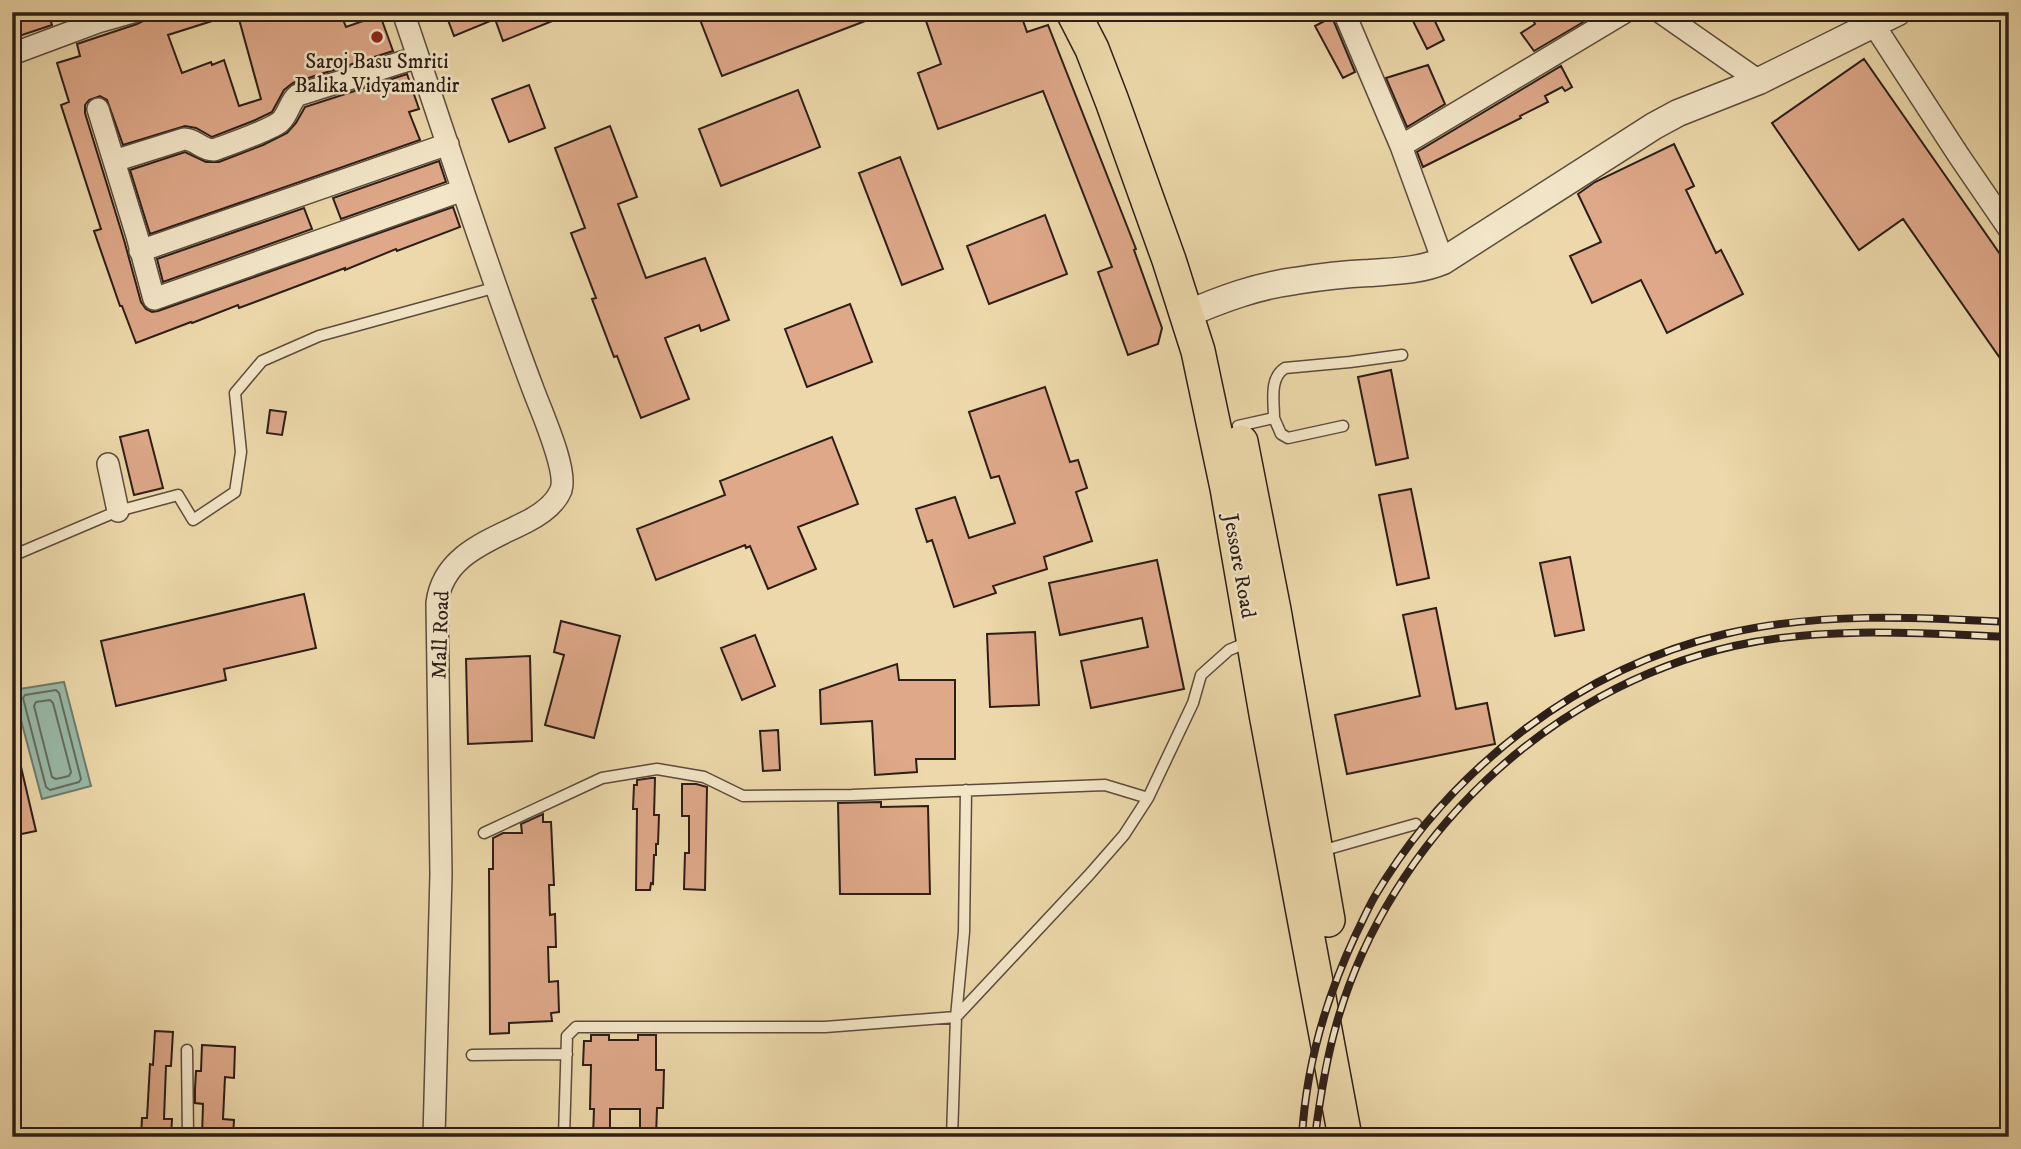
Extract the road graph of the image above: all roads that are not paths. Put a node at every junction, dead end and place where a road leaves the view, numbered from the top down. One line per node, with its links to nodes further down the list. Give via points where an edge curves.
1 (133, 12): 10 (street)
2 (403, 12): 11 (street, Mall Road)
3 (1073, 12): 22 (main road, Jessore Road, via 1092,49 1170,260)
4 (1099, 12): 22 (main road, Jessore Road)
5 (1344, 12): 15 (street)
6 (1625, 12): 15 (street)
7 (1898, 12): 9 (street)
8 (1675, 15): 12 (street)
9 (1874, 25): 12 (street); 18 (street)
10 (12, 54)
11 (418, 57): 14 (street, Mall Road); 16 (street, via 298,95 277,124 214,150 184,139)
12 (1759, 82): 20 (street, via 1654,126)
13 (98, 109): 16 (street)
14 (448, 144): 17 (street, Mall Road); 19 (street)
15 (1401, 146): 20 (street)
16 (114, 161): 19 (street)
17 (463, 190): 19 (street, via 154,299); 21 (street, Mall Road)
18 (2009, 229)
19 (140, 251)
20 (1443, 261): 22 (street, via 1416,270 1272,285)
21 (496, 287): 28 (lane, via 319,336 261,361 235,393 241,452 235,492 193,520 178,495); 41 (street, Mall Road, via 563,481 548,508 463,556 439,591 441,874)
22 (1198, 310): 25 (main road, Jessore Road); 30 (main road, Jessore Road, via 1198,351)
23 (1402, 355): 24 (lane, via 1284,368 1274,382)
24 (1274, 418): 25 (lane); 26 (lane, via 1288,438)
25 (1238, 426): 35 (main road, Jessore Road)
26 (1343, 426)
27 (108, 464): 28 (street)
28 (118, 511): 29 (lane)
29 (12, 555)
30 (1253, 640): 32 (lane, via 1229,650 1201,676); 44 (main road, Jessore Road)
31 (966, 790): 32 (lane, via 1105,785); 34 (lane, via 743,796 704,777 657,769 602,778); 36 (lane, via 964,932)
32 (1148, 798): 36 (lane, via 1090,875)
33 (1416, 824): 35 (lane)
34 (484, 833)
35 (1316, 852): 45 (main road, Jessore Road)
36 (956, 1017): 38 (lane, via 825,1027 576,1027 567,1036); 43 (lane)
37 (187, 1050): 40 (lane)
38 (567, 1054): 39 (lane); 42 (lane)
39 (472, 1055)
40 (187, 1137)
41 (434, 1137)
42 (564, 1137)
43 (953, 1137)
44 (1345, 1137)
45 (1366, 1137)

